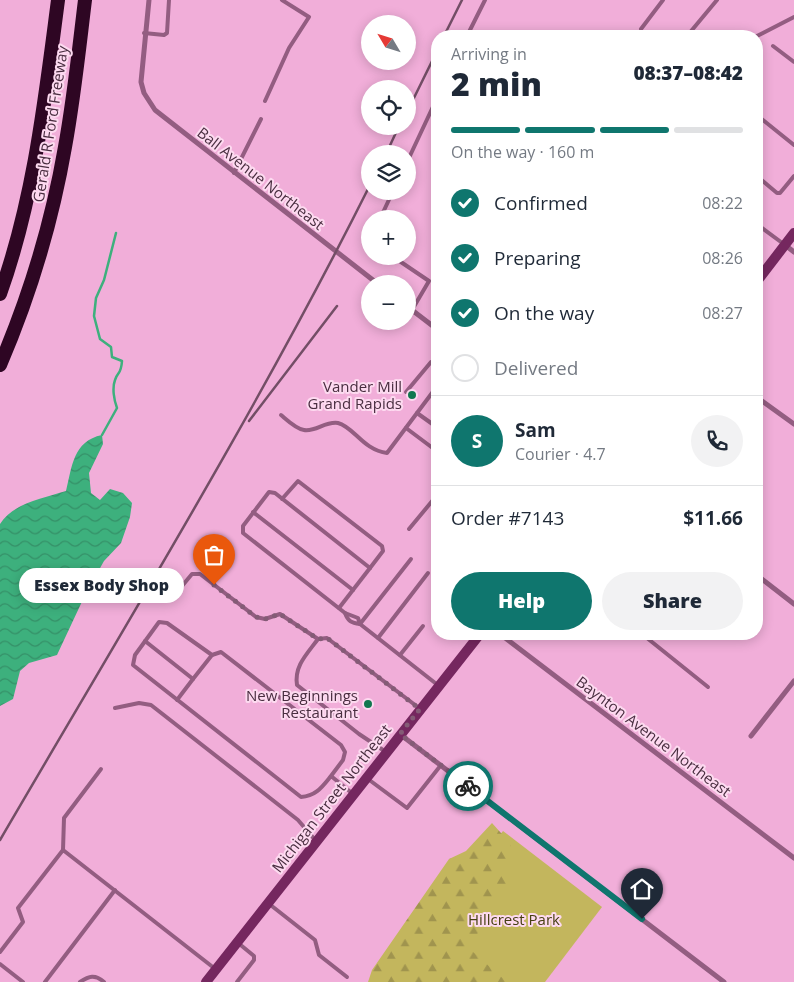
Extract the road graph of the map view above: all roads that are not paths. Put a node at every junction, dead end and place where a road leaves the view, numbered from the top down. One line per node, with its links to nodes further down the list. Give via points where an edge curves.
1 (58, 0): 33 (highway, Gerald R Ford Freeway, via 35,166)
2 (85, 0): 38 (highway, Gerald R Ford Freeway, via 66,146 56,194 35,273)
3 (149, 0): 13 (street)
4 (170, 0): 13 (lane, via 167,33)
5 (282, 0): 17 (lane, via 309,16 289,48)
6 (484, 0): 11 (lane)
7 (663, 0): 10 (lane)
8 (716, 0): 12 (lane)
9 (794, 17): 14 (lane)
10 (641, 29)
11 (469, 30)
12 (692, 30)
13 (144, 33): 23 (street, Ball Avenue Northeast, via 141,82 144,93 155,110)
14 (763, 33)
15 (773, 46): 16 (lane)
16 (794, 62)
17 (265, 101)
18 (431, 111): 22 (lane)
19 (261, 119): 23 (lane)
20 (763, 120): 21 (lane)
21 (794, 144)
22 (415, 145)
23 (234, 173): 32 (street, Ball Avenue Northeast)
24 (794, 176): 25 (lane, via 780,193)
25 (763, 182)
26 (763, 229): 28 (lane)
27 (794, 233): 28 (main road)
28 (785, 245): 29 (street); 31 (main road)
29 (794, 252)
30 (405, 265): 34 (lane, via 429,281)
31 (763, 274)
32 (366, 275)
33 (0, 294)
34 (416, 299)
35 (416, 313): 36 (street)
36 (431, 324)
37 (431, 362): 39 (lane)
38 (0, 365)
39 (406, 392)
40 (431, 394): 42 (lane)
41 (763, 402): 45 (street)
42 (417, 413): 44 (lane); 46 (lane)
43 (281, 415): 46 (lane, via 302,430 340,423 375,452 387,453)
44 (431, 423)
45 (794, 424)
46 (406, 428): 47 (lane)
47 (431, 447)
48 (282, 500): 50 (lane, via 269,492); 53 (lane); 53 (lane, via 298,482 382,546 383,550)
49 (431, 502): 51 (lane)
50 (253, 512): 56 (lane); 59 (lane, via 243,526 243,533)
51 (409, 529)
52 (410, 558): 61 (lane)
53 (370, 568): 56 (lane)
54 (428, 573): 63 (lane)
55 (763, 580): 58 (street)
56 (353, 590): 59 (lane)
57 (177, 592): 64 (lane, via 192,574 200,574 256,617 265,619 280,614)
58 (794, 604)
59 (339, 608): 60 (lane)
60 (345, 612): 61 (lane, via 358,618); 61 (lane, via 347,619)
61 (360, 624): 63 (lane)
62 (423, 626): 70 (lane)
63 (378, 638): 70 (lane)
64 (318, 639): 77 (lane, via 327,638); 80 (lane, via 298,666 297,686)
65 (475, 640): 73 (main road, Michigan Street Northeast)
66 (508, 640): 88 (street, Baynton Avenue Northeast)
67 (649, 640): 74 (lane)
68 (145, 641): 69 (lane, via 159,622 167,623); 71 (lane); 75 (lane, via 135,655 133,665)
69 (212, 655): 71 (lane); 83 (lane, via 221,652 341,744 345,752 343,760)
70 (400, 655): 73 (lane)
71 (193, 679): 75 (lane)
72 (794, 681): 79 (street)
73 (439, 686): 77 (main road, Michigan Street Northeast)
74 (708, 688)
75 (177, 700): 83 (lane, via 301,797 311,796 321,789)
76 (115, 708): 86 (lane, via 139,703 151,705 298,820)
77 (420, 709): 78 (main road, Michigan Street Northeast)
78 (400, 734): 80 (main road, Michigan Street Northeast); 81 (street)
79 (751, 736)
80 (386, 752): 84 (main road, Michigan Street Northeast)
81 (441, 765): 84 (lane, via 407,808); 102 (street)
82 (100, 769): 87 (lane, via 64,818)
83 (331, 776): 85 (lane)
84 (366, 777): 85 (main road, Michigan Street Northeast)
85 (353, 794): 86 (main road, Michigan Street Northeast)
86 (316, 841): 90 (main road, Michigan Street Northeast)
87 (63, 850): 89 (lane); 92 (lane, via 18,908 23,922)
88 (794, 858)
89 (115, 890): 94 (lane); 97 (lane)
90 (268, 903): 91 (main road, Michigan Street Northeast); 95 (lane, via 315,940 319,955)
91 (238, 942): 94 (main road, Michigan Street Northeast); 101 (lane, via 254,956 254,960)
92 (0, 952)
93 (0, 964): 96 (lane)
94 (216, 969): 100 (main road, Michigan Street Northeast)
95 (347, 977)
96 (23, 982)
97 (45, 982)
98 (80, 982): 99 (lane, via 89,976)
99 (104, 982)
100 (206, 982)
101 (237, 982)
102 (724, 982)

